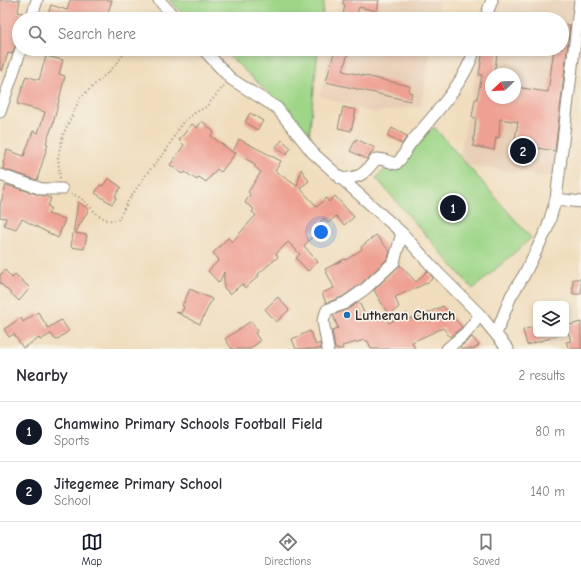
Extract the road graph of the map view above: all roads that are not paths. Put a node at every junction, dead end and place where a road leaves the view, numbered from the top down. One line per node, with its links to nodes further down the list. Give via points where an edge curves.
1 (37, 0): 5 (street)
2 (159, 0): 6 (street)
3 (492, 0): 7 (street)
4 (580, 0): 15 (street)
5 (33, 12)
6 (170, 12)
7 (488, 12)
8 (19, 56): 11 (street)
9 (209, 56): 13 (street, via 230,79 277,108 313,153)
10 (472, 56): 13 (street, via 453,93 408,146 403,158 396,164 383,158 376,159 356,178)
11 (0, 112)
12 (0, 175): 14 (street, via 42,189)
13 (341, 179): 17 (street)
14 (62, 190)
15 (556, 199): 16 (street); 19 (street, via 547,229 511,296)
16 (581, 202)
17 (402, 233): 18 (street); 20 (street, via 394,262 366,289 345,303 327,310 323,320)
18 (480, 315): 19 (street); 21 (street, via 466,333)
19 (496, 334): 22 (street)
20 (328, 349)
21 (446, 349)
22 (508, 349)

